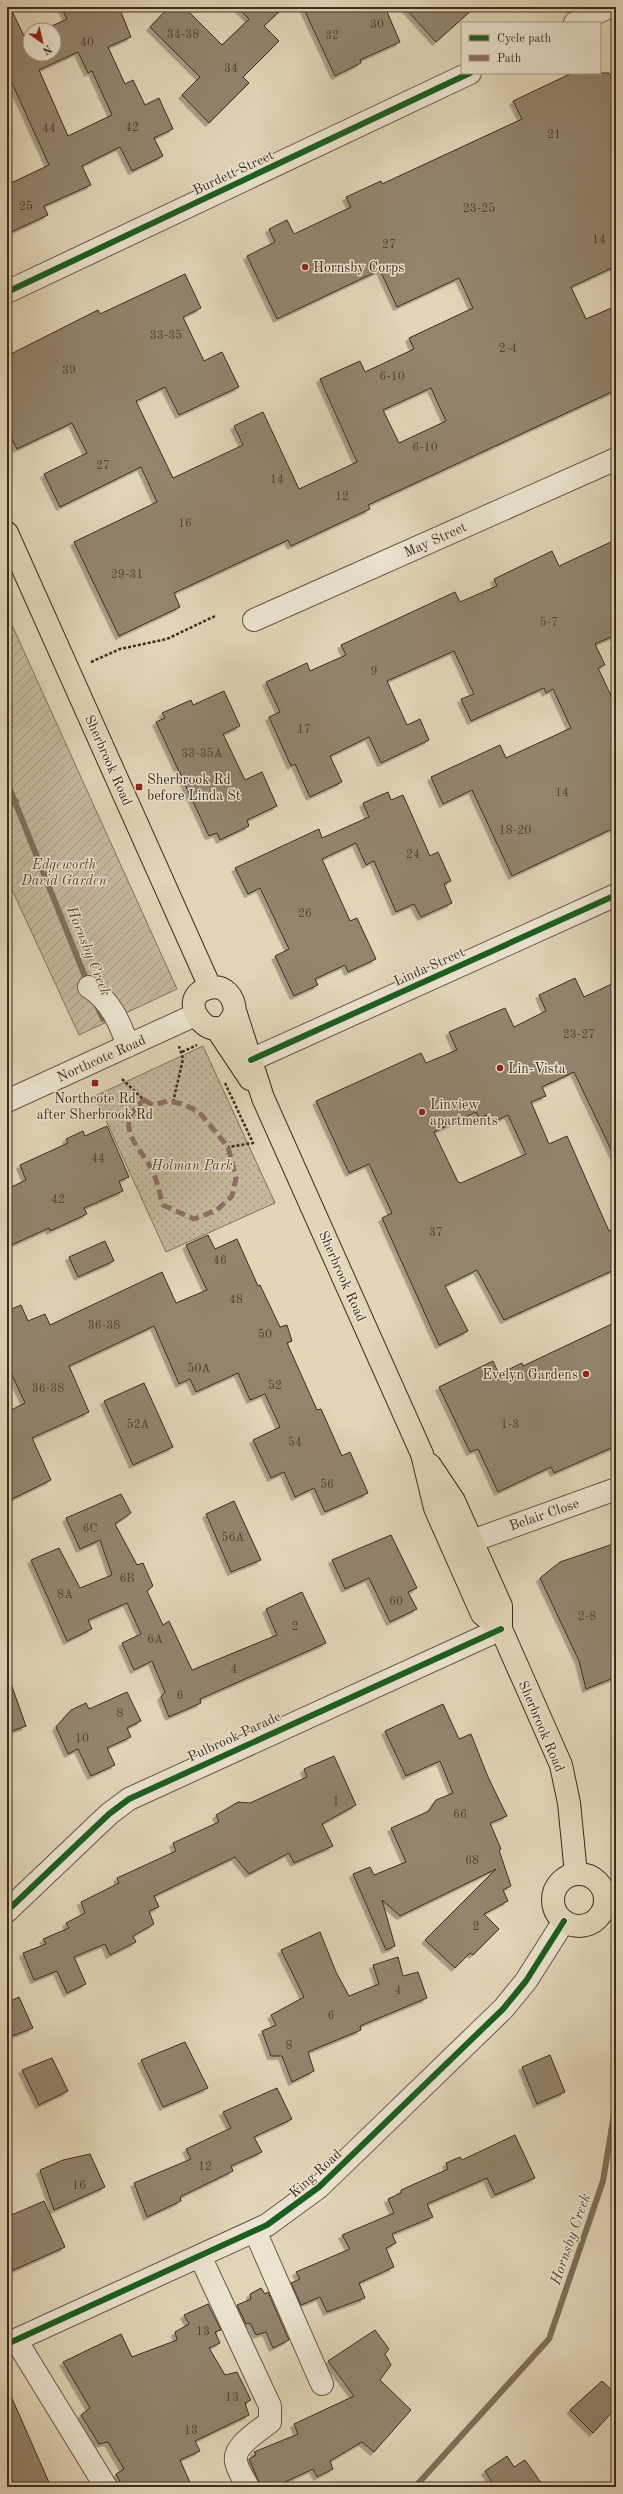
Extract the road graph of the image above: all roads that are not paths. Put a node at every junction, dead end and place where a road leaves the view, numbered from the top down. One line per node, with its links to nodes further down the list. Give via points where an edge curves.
1 (609, 7): 2 (street)
2 (577, 22)
3 (468, 74): 4 (street, Burdett Street)
4 (7, 292)
5 (616, 459): 7 (street, May Street)
6 (7, 533): 10 (main road, Sherbrook Road)
7 (254, 620)
8 (616, 895): 15 (street, Linda Street)
9 (90, 987): 14 (street, via 98,992 114,1013)
10 (210, 987): 11 (main road, Sherbrook Road, via 229,992 233,998); 12 (main road, via 196,998)
11 (235, 1011): 13 (main road, via 228,1022); 15 (main road, Sherbrook Road)
12 (195, 1015): 13 (main road, Sherbrook Road, via 204,1025); 14 (street, Northcote Road)
13 (216, 1028): 16 (main road, Sherbrook Road)
14 (128, 1046): 17 (street, Northcote Road)
15 (251, 1060): 16 (main road, Sherbrook Road)
16 (263, 1098): 18 (main road, Sherbrook Road)
17 (7, 1101)
18 (422, 1454): 20 (main road, Sherbrook Road, via 454,1501); 21 (main road, Sherbrook Road, via 435,1508 479,1608 482,1614)
19 (616, 1488): 20 (street, Belair Close)
20 (472, 1541): 21 (main road, Sherbrook Road, via 501,1606)
21 (501, 1629): 22 (main road, Sherbrook Road, via 561,1765 570,1803); 24 (street, Pulbrook Parade, via 129,1799 109,1814)
22 (576, 1874): 23 (main road, via 591,1877 598,1882); 25 (main road, via 560,1882 554,1894 554,1907)
23 (610, 1906): 25 (main road, via 589,1924 572,1925)
24 (7, 1911)
25 (564, 1921): 26 (street, King Road, via 526,1981 490,2022 319,2187 294,2207)
26 (255, 2231): 27 (street, King Road); 29 (street)
27 (200, 2256): 28 (street, King Road); 31 (street, via 270,2406 270,2422 240,2447 236,2454 236,2461)
28 (12, 2342): 30 (street)
29 (322, 2384)
30 (106, 2487)
31 (248, 2487)

